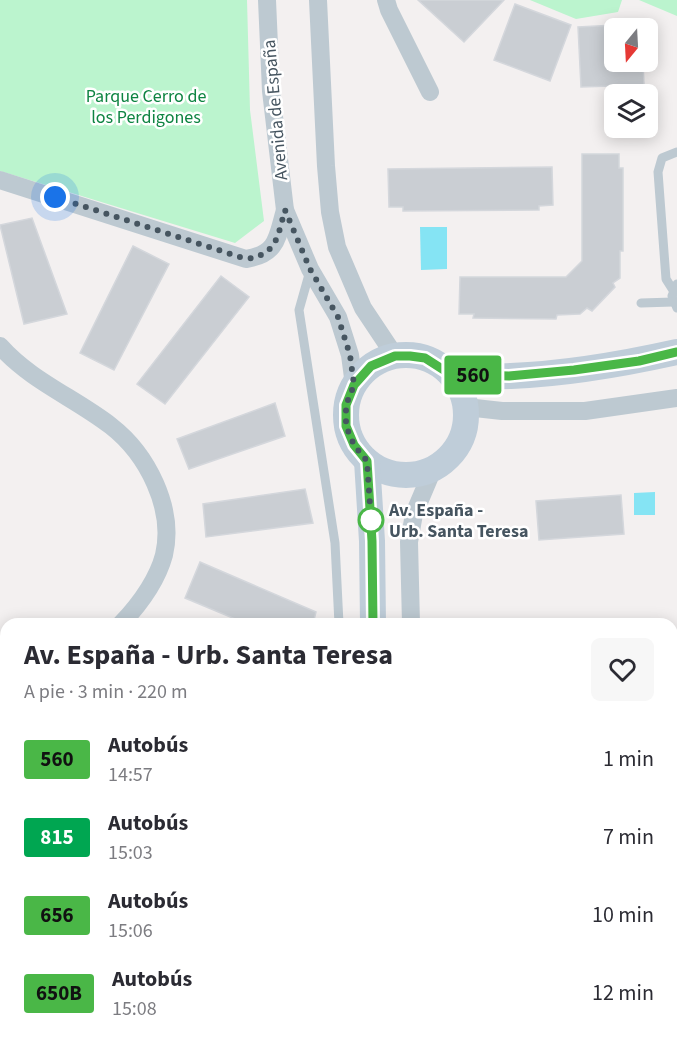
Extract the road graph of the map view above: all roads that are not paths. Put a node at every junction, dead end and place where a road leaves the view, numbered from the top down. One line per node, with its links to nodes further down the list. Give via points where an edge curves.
1 (267, 0): 7 (street, Avenida de España, via 271,91)
2 (318, 0): 14 (street, via 326,166 337,247 363,308)
3 (386, 0): 4 (street)
4 (430, 92)
5 (677, 152): 9 (lane, via 662,158 658,172 666,279)
6 (0, 180): 7 (street, via 246,259 261,257 274,246)
7 (285, 210): 8 (street, Avenida de España)
8 (310, 269): 16 (street, Avenida de España, via 338,317); 22 (lane, via 299,310 335,543)
9 (675, 287): 11 (lane)
10 (640, 303): 11 (lane)
11 (675, 305)
12 (0, 346): 21 (street, via 26,370 112,426 151,474 163,510 164,554 156,576)
13 (677, 352): 15 (main road, via 537,374)
14 (395, 356): 15 (main road, via 425,358); 16 (main road, via 371,366)
15 (450, 374): 18 (main road)
16 (354, 385): 19 (main road, via 346,405 346,426)
17 (677, 398): 18 (street, via 585,411)
18 (466, 407): 20 (main road, via 465,432 453,454)
19 (367, 461): 20 (main road, via 387,473 411,476); 23 (main road)
20 (434, 469): 24 (street, via 414,514 409,542)
21 (126, 618)
22 (339, 618)
23 (373, 618)
24 (411, 618)

